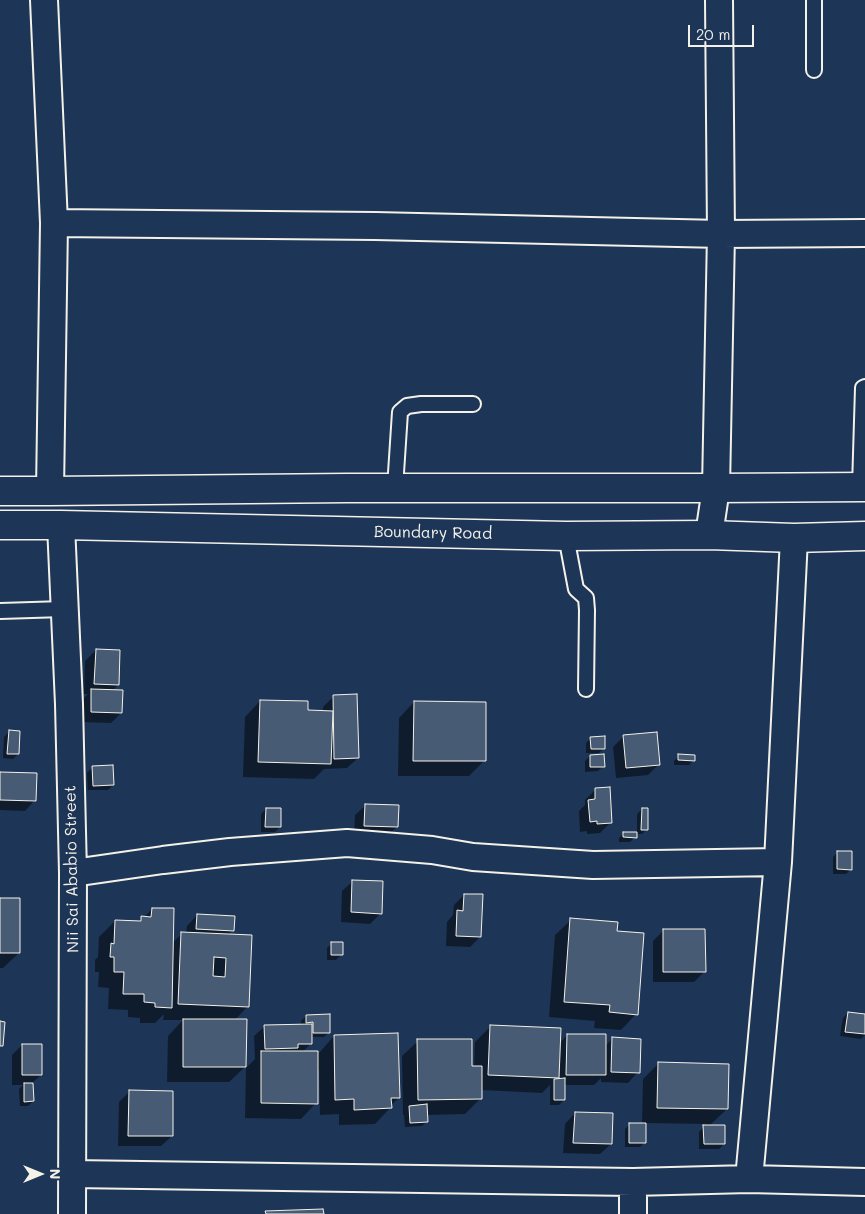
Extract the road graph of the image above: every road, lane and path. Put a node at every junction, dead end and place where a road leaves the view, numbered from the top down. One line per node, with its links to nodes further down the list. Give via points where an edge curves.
1 (44, 0): 5 (street)
2 (719, 0): 7 (street)
3 (814, 0): 4 (lane)
4 (814, 70)
5 (54, 223): 7 (street); 14 (street)
6 (865, 233): 7 (street)
7 (721, 234): 12 (street)
8 (865, 387): 10 (lane)
9 (473, 404): 11 (lane, via 421,404 407,406 400,412)
10 (863, 487): 12 (main road)
11 (395, 488): 12 (main road); 14 (main road)
12 (716, 488): 17 (street)
13 (0, 491): 14 (main road)
14 (50, 491)
15 (0, 525): 16 (main road, Boundary Road)
16 (61, 525): 18 (main road, Boundary Road); 21 (street, Nii Sai Ababio Street)
17 (709, 535): 18 (main road, Boundary Road); 20 (main road, Boundary Road)
18 (566, 536): 23 (lane, via 576,589 586,598)
19 (865, 536): 20 (main road, Boundary Road)
20 (794, 538): 24 (street)
21 (64, 609): 22 (lane); 25 (street, Nii Sai Ababio Street)
22 (0, 611)
23 (586, 689)
24 (778, 862): 25 (street, via 593,865 473,857 347,843 230,852); 27 (street)
25 (73, 874): 26 (street, Nii Sai Ababio Street)
26 (72, 1174): 28 (street); 30 (street, Nii Sai Ababio Street)
27 (749, 1179): 28 (street); 29 (street)
28 (633, 1182): 31 (street)
29 (865, 1182)
30 (72, 1214)
31 (632, 1214)

